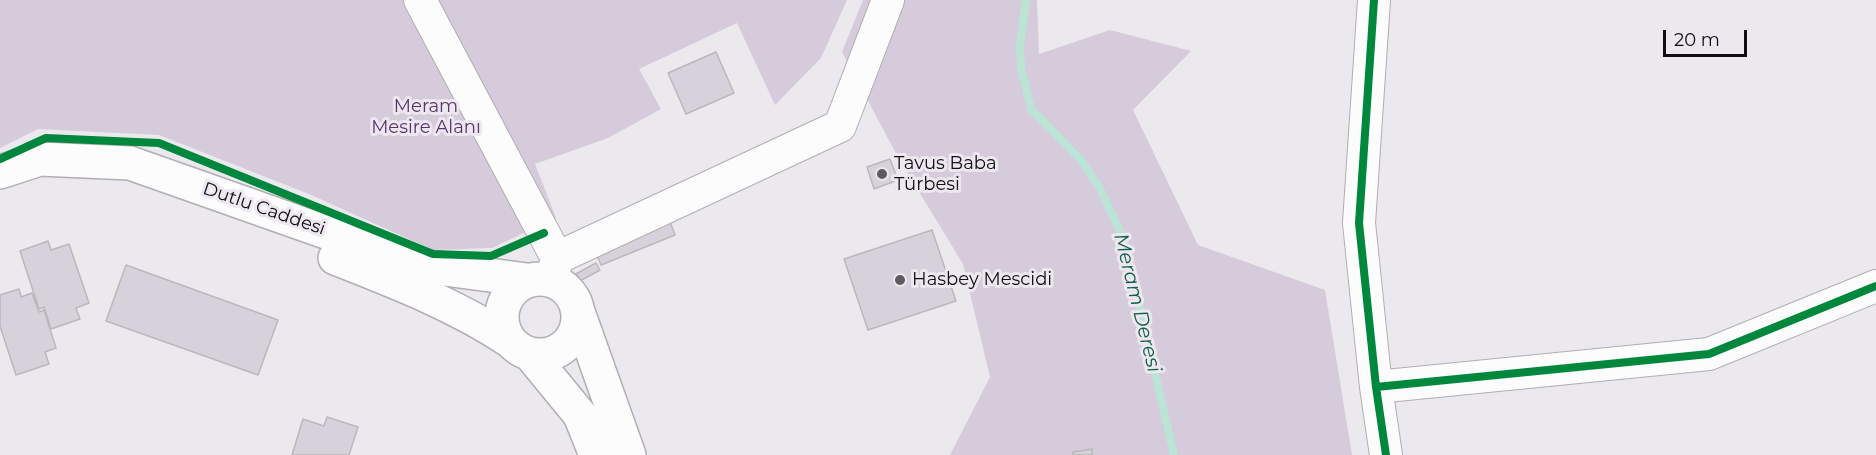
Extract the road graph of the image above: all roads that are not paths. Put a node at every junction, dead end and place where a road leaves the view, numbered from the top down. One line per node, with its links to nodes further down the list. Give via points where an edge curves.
1 (420, 0): 6 (street)
2 (888, 0): 6 (street, via 840,126)
3 (1374, 0): 10 (street, via 1359,223)
4 (0, 172): 6 (main road, Dutlu Caddesi, via 40,159 130,163 422,266)
5 (0, 186): 9 (main road, Dutlu Caddesi, via 10,180 60,171 111,174 153,186 417,290 476,318)
6 (545, 273): 8 (main road, via 564,286); 9 (main road, via 515,286 502,307 501,319)
7 (1876, 286): 10 (street, via 1709,354)
8 (577, 309): 9 (main road, via 578,322 566,345 555,352); 12 (main road)
9 (520, 348): 11 (main road, Dutlu Caddesi, via 580,415)
10 (1376, 387): 13 (street)
11 (596, 455)
12 (629, 455)
13 (1386, 455)

